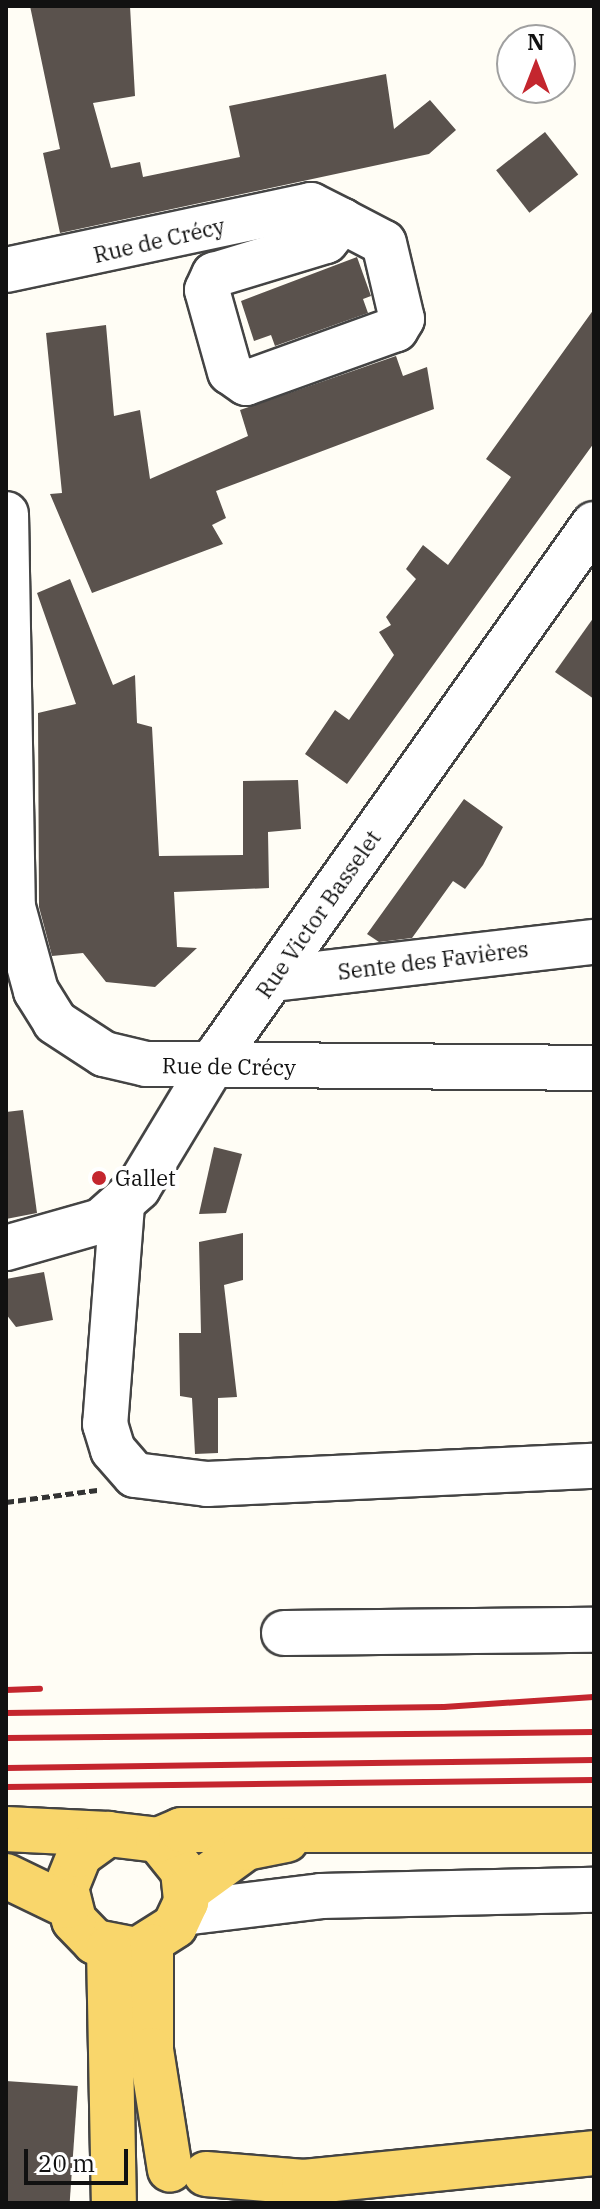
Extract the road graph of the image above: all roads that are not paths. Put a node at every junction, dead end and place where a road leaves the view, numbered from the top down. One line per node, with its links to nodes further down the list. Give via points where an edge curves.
1 (326, 213): 1 (street, via 326,241 214,275 207,290 230,372 246,383 396,329 402,319 384,243); 2 (street, Rue de Crécy)
2 (6, 270)
3 (6, 514): 5 (street, Rue de Crécy)
4 (594, 524): 7 (street, Rue Victor Basselet)
5 (9, 907): 9 (street, Rue de Crécy, via 36,991 77,1041 146,1064)
6 (594, 942): 7 (street, Sente des Favières)
7 (272, 979): 9 (street, Rue Victor Basselet)
8 (594, 1068): 9 (street, Rue de Crécy)
9 (209, 1069): 10 (street, Rue Victor Basselet)
10 (122, 1205): 11 (street, Rue Victor Basselet, via 82,1229); 12 (street, via 105,1424 113,1450 135,1475 207,1484)
11 (6, 1248)
12 (594, 1466)
13 (594, 1630): 14 (street)
14 (284, 1633)
15 (6, 1829): 17 (main road)
16 (594, 1830): 18 (main road)
17 (108, 1834): 19 (main road); 23 (main road, via 79,1855)
18 (313, 1834): 19 (main road, via 181,1830); 22 (main road, via 246,1848)
19 (158, 1840): 22 (main road, via 178,1862)
20 (6, 1876): 23 (main road)
21 (594, 1890): 22 (street)
22 (185, 1902): 24 (main road)
23 (68, 1906): 25 (main road, via 83,1933)
24 (151, 1946): 25 (main road); 27 (main road, via 151,2050)
25 (109, 1948): 29 (main road)
26 (594, 2153): 28 (main road)
27 (188, 2172): 28 (main road, via 254,2183); 30 (main road, via 151,2177); 31 (main road)
28 (448, 2173): 32 (main road)
29 (114, 2203)
30 (123, 2203)
31 (239, 2203)
32 (343, 2203)

